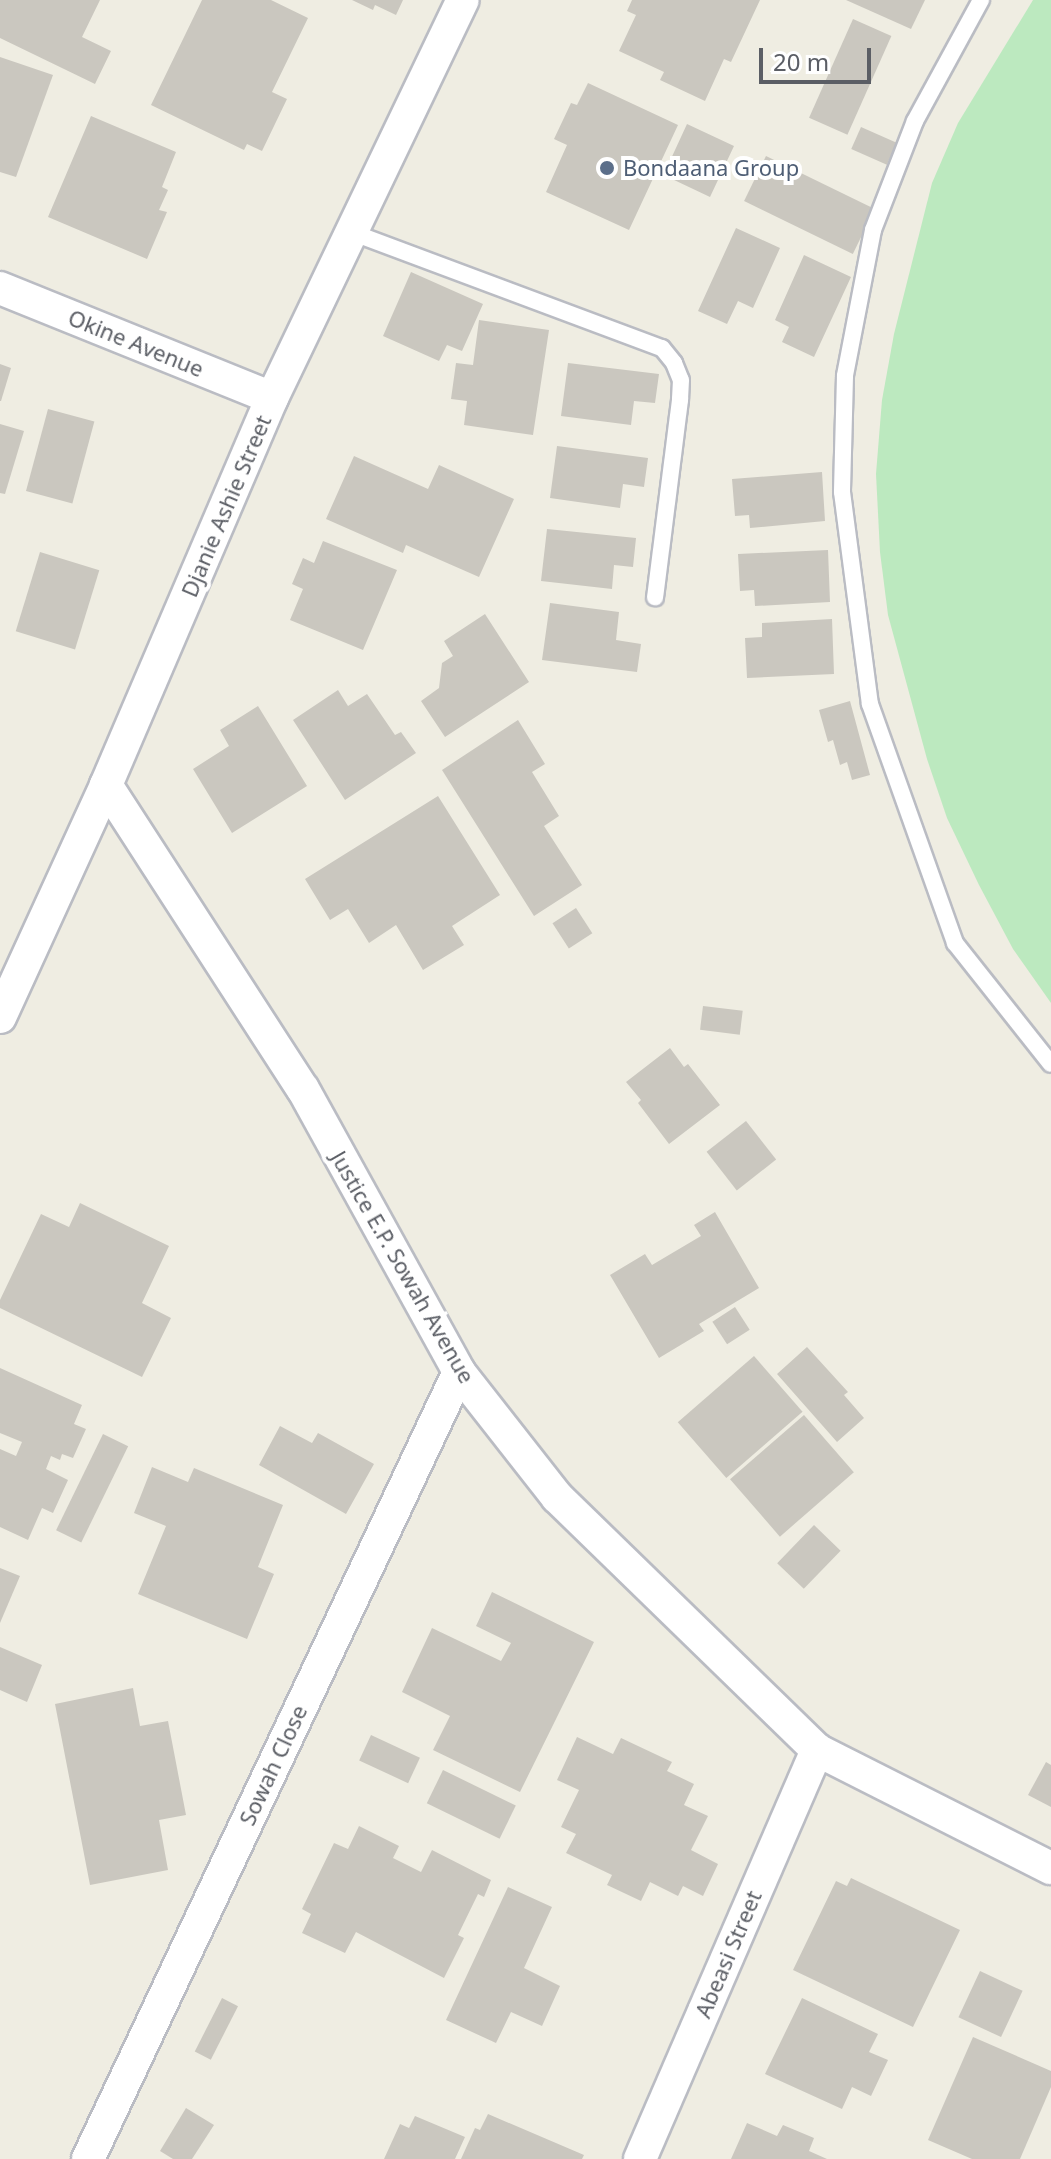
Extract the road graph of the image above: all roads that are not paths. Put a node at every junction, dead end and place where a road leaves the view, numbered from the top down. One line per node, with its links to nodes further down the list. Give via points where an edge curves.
1 (463, 0): 3 (street, Djanie Ashie Street)
2 (981, 0): 9 (lane, via 915,121 873,230 845,376 842,492 870,704 955,943)
3 (351, 232): 5 (street, Djanie Ashie Street); 6 (lane, via 662,348 681,380)
4 (0, 288): 5 (street, Okine Avenue)
5 (272, 398): 7 (street, Djanie Ashie Street)
6 (655, 597)
7 (106, 785): 8 (street, Djanie Ashie Street); 10 (street, Justice E.P. Sowah Avenue, via 303,1089)
8 (0, 1017)
9 (1051, 1064)
10 (459, 1372): 11 (street, Justice E.P. Sowah Avenue, via 557,1497); 13 (street, Sowah Close)
11 (817, 1750): 12 (street, Justice E.P. Sowah Avenue); 14 (street, Abeasi Street)
12 (1051, 1868)
13 (88, 2159)
14 (640, 2159)

